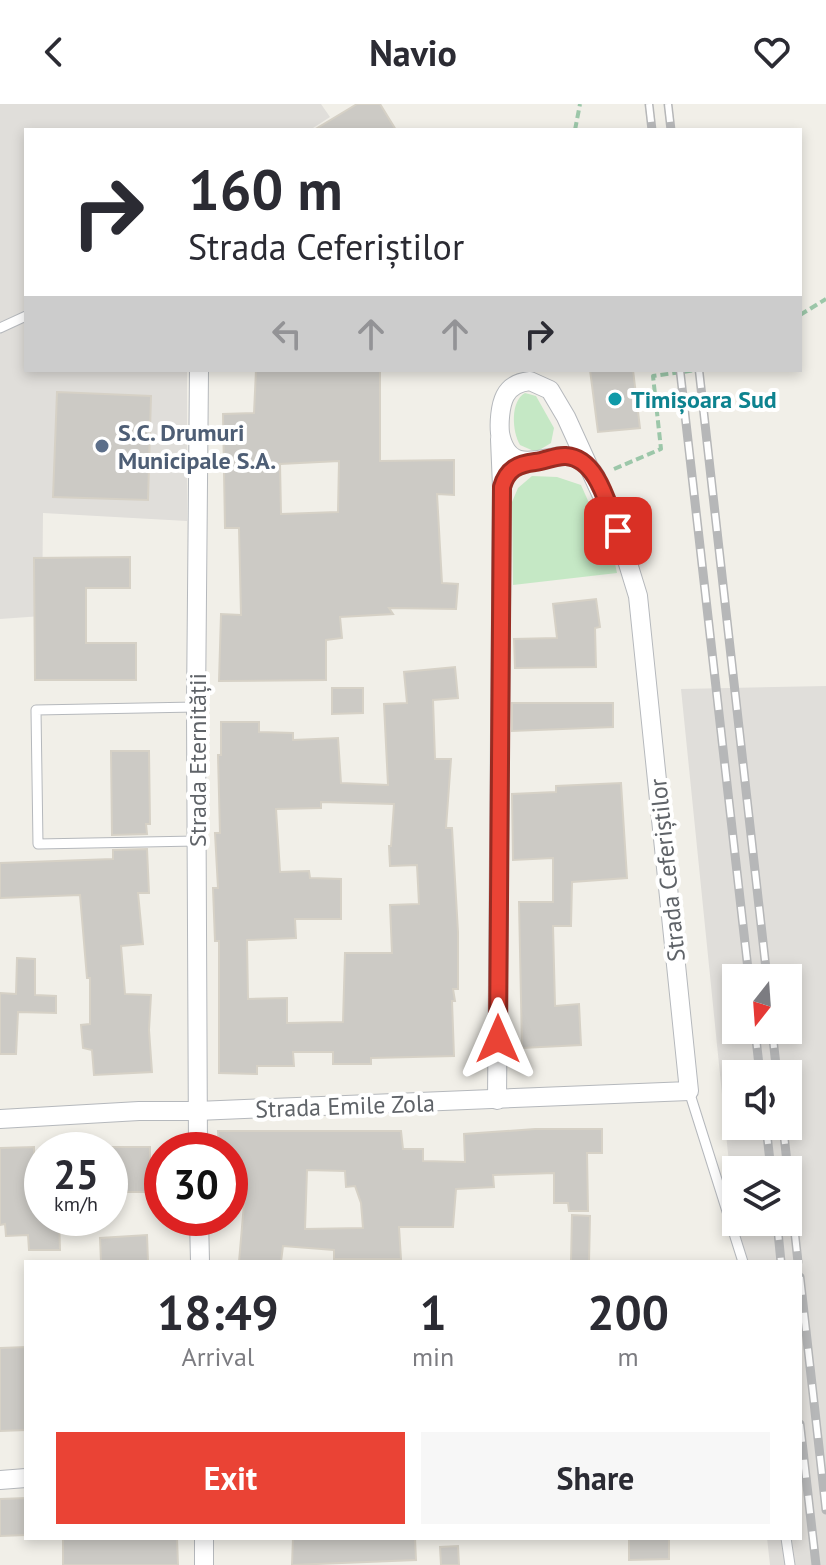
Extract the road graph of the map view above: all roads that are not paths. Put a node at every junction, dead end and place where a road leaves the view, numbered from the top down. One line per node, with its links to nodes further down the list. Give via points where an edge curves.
1 (24, 317): 2 (lane)
2 (0, 328)
3 (199, 372): 9 (street, Strada Eternității)
4 (566, 417): 5 (street, Strada Ceferiștilor, via 546,387 522,382 505,396); 6 (street, via 566,440 559,452); 7 (street, Strada Ceferiștilor)
5 (500, 433): 6 (street, via 514,456); 8 (street)
6 (543, 460): 7 (street, via 564,455 579,459); 8 (street, via 517,466)
7 (596, 477): 11 (street, Strada Ceferiștilor, via 638,596)
8 (502, 487): 12 (street)
9 (196, 707): 10 (street, Strada Eternității); 10 (lane, via 36,710 38,844)
10 (196, 841): 13 (street, Strada Eternității)
11 (689, 1091): 12 (street, Strada Emile Zola); 18 (lane, Strada Ceferiștilor)
12 (497, 1100): 13 (street, Strada Emile Zola)
13 (197, 1111): 14 (street, Strada Emile Zola); 15 (street, Strada Eternității)
14 (0, 1119)
15 (198, 1132)
16 (199, 1236): 17 (street)
17 (200, 1260)
18 (742, 1260)
19 (24, 1478): 20 (street)
20 (0, 1480)
21 (204, 1540): 23 (street)
22 (786, 1540): 24 (lane)
23 (204, 1565)
24 (790, 1565)

